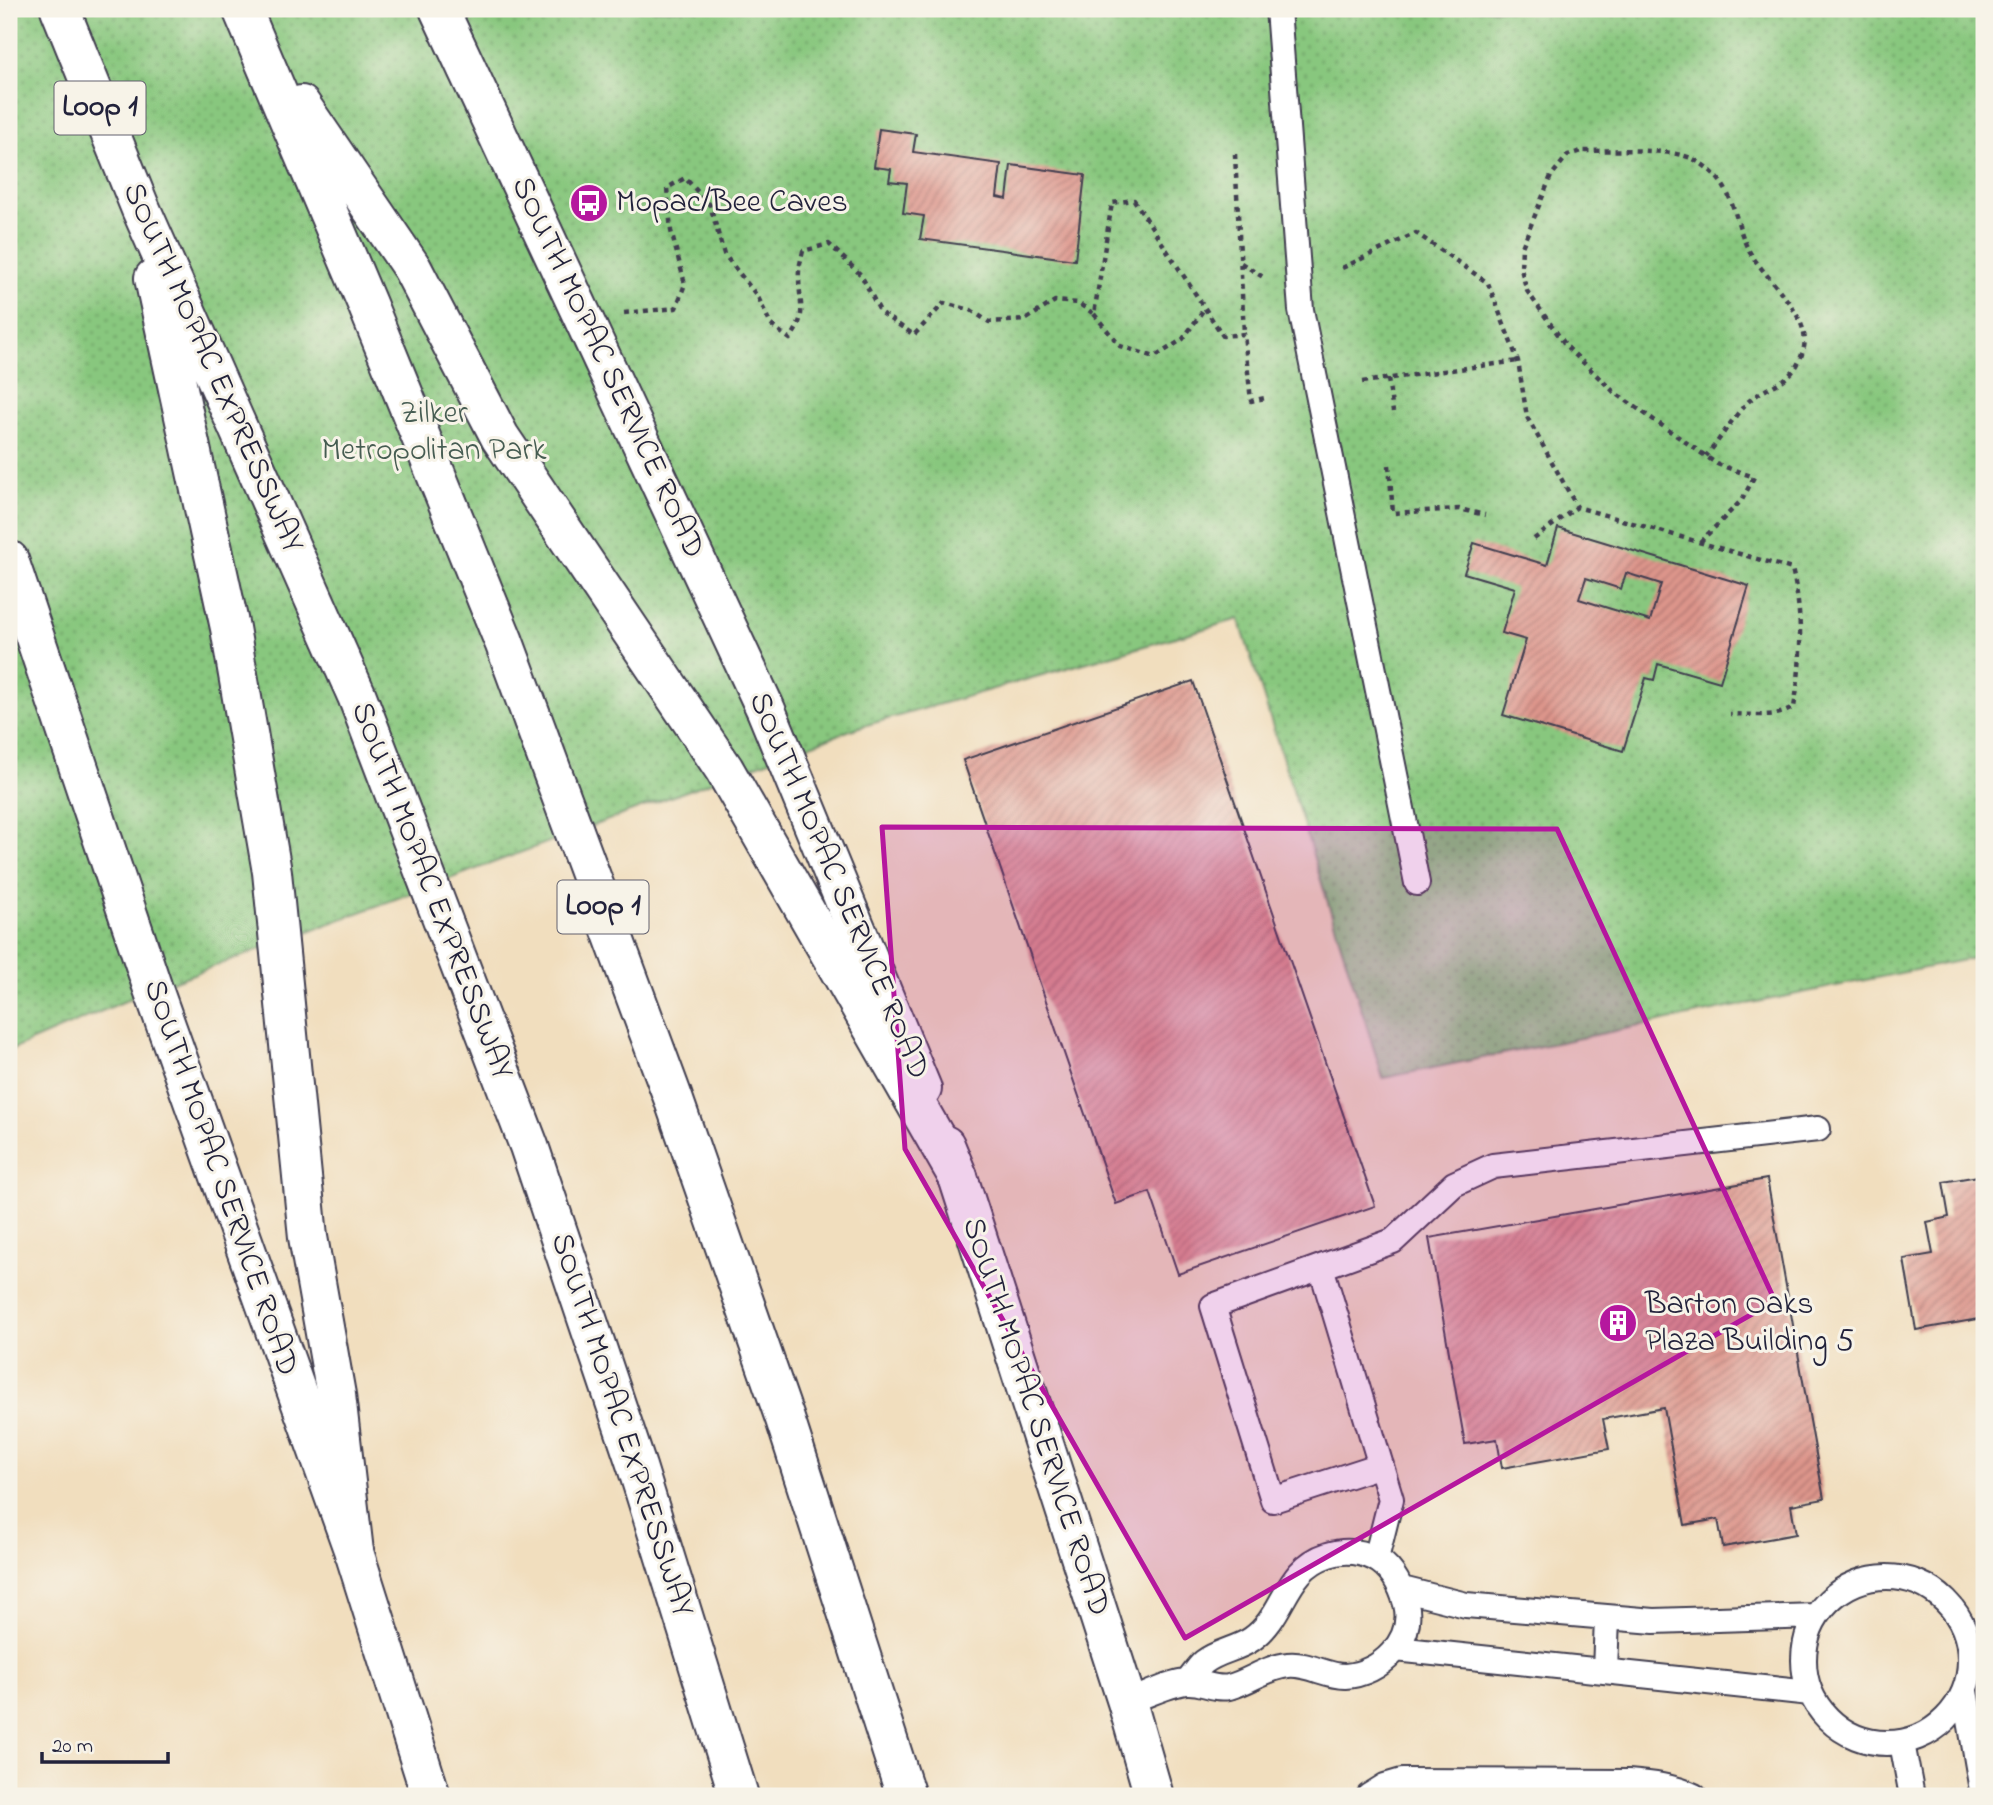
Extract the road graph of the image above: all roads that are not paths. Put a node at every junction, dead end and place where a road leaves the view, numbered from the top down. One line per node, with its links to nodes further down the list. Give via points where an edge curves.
1 (60, 9): 5 (main road, SOUTH MOPAC EXPRESSWAY / Loop 1)
2 (439, 9): 9 (main road, SOUTH MOPAC SERVICE ROAD, via 766,710)
3 (1278, 9): 7 (lane, via 1301,310)
4 (248, 22): 9 (main road, via 412,268 500,437 724,769); 26 (main road, Loop 1, via 504,642 663,1069 785,1419)
5 (140, 207): 12 (main road, via 230,628 272,872 308,1237 336,1395); 25 (main road, SOUTH MOPAC EXPRESSWAY / Loop 1, via 357,696 528,1146 637,1467)
6 (9, 559): 12 (main road, SOUTH MOPAC SERVICE ROAD, via 153,989)
7 (1417, 883)
8 (1818, 1129): 10 (lane, via 1493,1166 1454,1184 1393,1241)
9 (958, 1177): 22 (main road, SOUTH MOPAC SERVICE ROAD)
10 (1321, 1267): 11 (lane); 11 (lane, via 1213,1306 1272,1500)
11 (1381, 1465): 13 (lane, via 1391,1499)
12 (354, 1552): 24 (main road, SOUTH MOPAC SERVICE ROAD)
13 (1376, 1559): 14 (lane); 19 (lane, via 1357,1552 1317,1558 1301,1570 1271,1622 1251,1640 1205,1661)
14 (1402, 1589): 16 (lane, via 1466,1605); 17 (lane, via 1405,1630)
15 (1816, 1616): 16 (lane); 20 (lane, via 1838,1592 1862,1580 1888,1576 1915,1581 1939,1594 1968,1637 1970,1665); 21 (lane, via 1806,1638 1804,1665)
16 (1607, 1618): 18 (lane)
17 (1396, 1649): 18 (lane); 19 (lane, via 1382,1664 1364,1673 1344,1676 1289,1665 1231,1686)
18 (1605, 1671): 21 (lane)
19 (1188, 1682): 22 (lane)
20 (1965, 1691): 23 (lane, via 1950,1715 1928,1733); 31 (lane)
21 (1810, 1693): 23 (lane, via 1826,1716 1848,1734 1874,1743)
22 (1127, 1703): 27 (main road, SOUTH MOPAC SERVICE ROAD)
23 (1902, 1742): 30 (lane)
24 (431, 1796)
25 (739, 1796)
26 (906, 1796)
27 (1154, 1796)
28 (1369, 1796): 29 (lane, via 1402,1781 1628,1782)
29 (1694, 1796)
30 (1912, 1796)
31 (1983, 1796)

